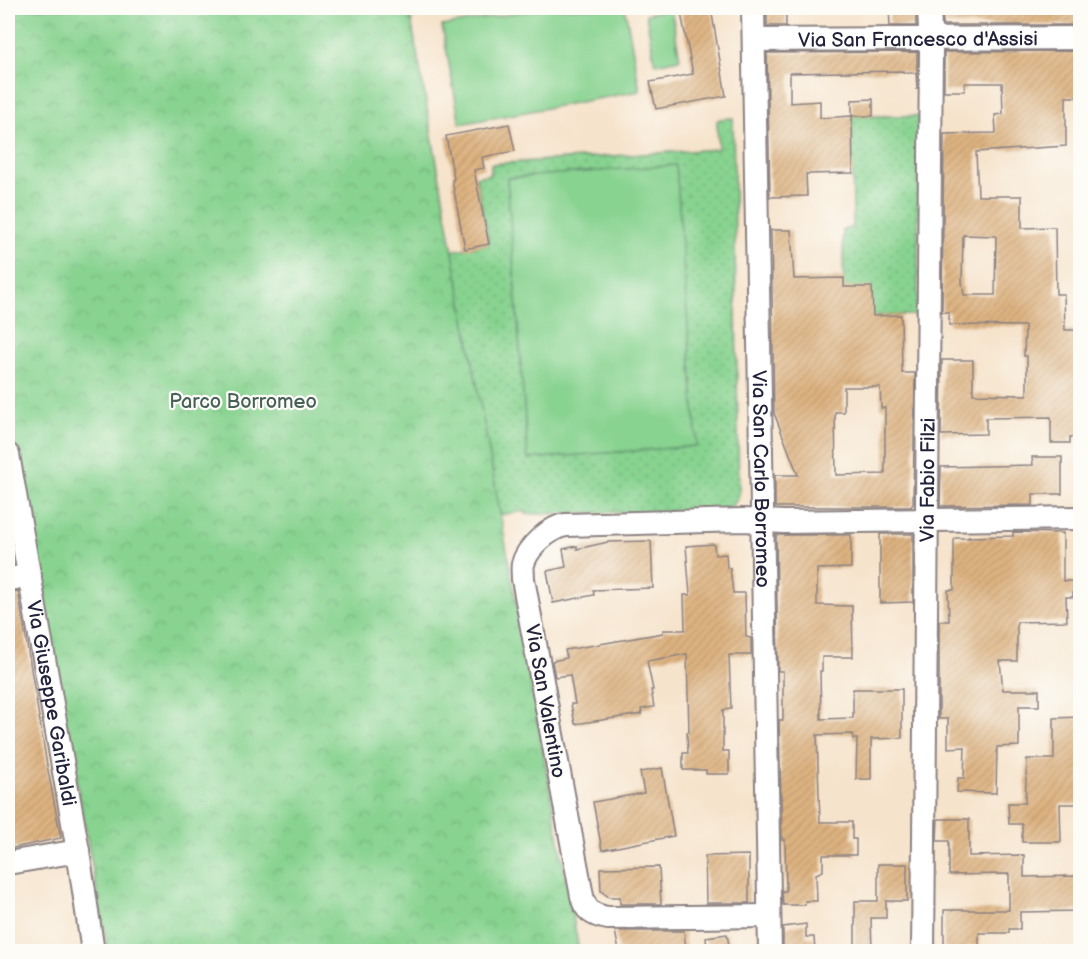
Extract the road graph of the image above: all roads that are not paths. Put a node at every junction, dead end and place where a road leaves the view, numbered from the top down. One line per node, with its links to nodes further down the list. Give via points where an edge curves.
1 (753, 8): 5 (street, Via San Carlo Borromeo)
2 (929, 8): 4 (street, Via Fabio Filzi)
3 (1080, 38): 4 (street, Via San Francesco d'Assisi)
4 (930, 39): 5 (street, Via San Francesco d'Assisi); 8 (street, Via Fabio Filzi)
5 (754, 40): 9 (street, Via San Carlo Borromeo)
6 (8, 455): 10 (street, Via Giuseppe Garibaldi)
7 (1080, 518): 8 (street)
8 (928, 520): 9 (street); 17 (street, Via Fabio Filzi)
9 (762, 521): 14 (street, Via San Carlo Borromeo); 14 (street, Via San Valentino, via 559,526 531,550 522,571 586,908 596,916 608,918)
10 (30, 576): 11 (street); 12 (street, Via Giuseppe Garibaldi)
11 (8, 579)
12 (78, 851): 13 (street); 15 (street, Via Giuseppe Garibaldi)
13 (8, 863)
14 (769, 915): 16 (street, Via San Carlo Borromeo)
15 (93, 951)
16 (770, 951)
17 (923, 951)

